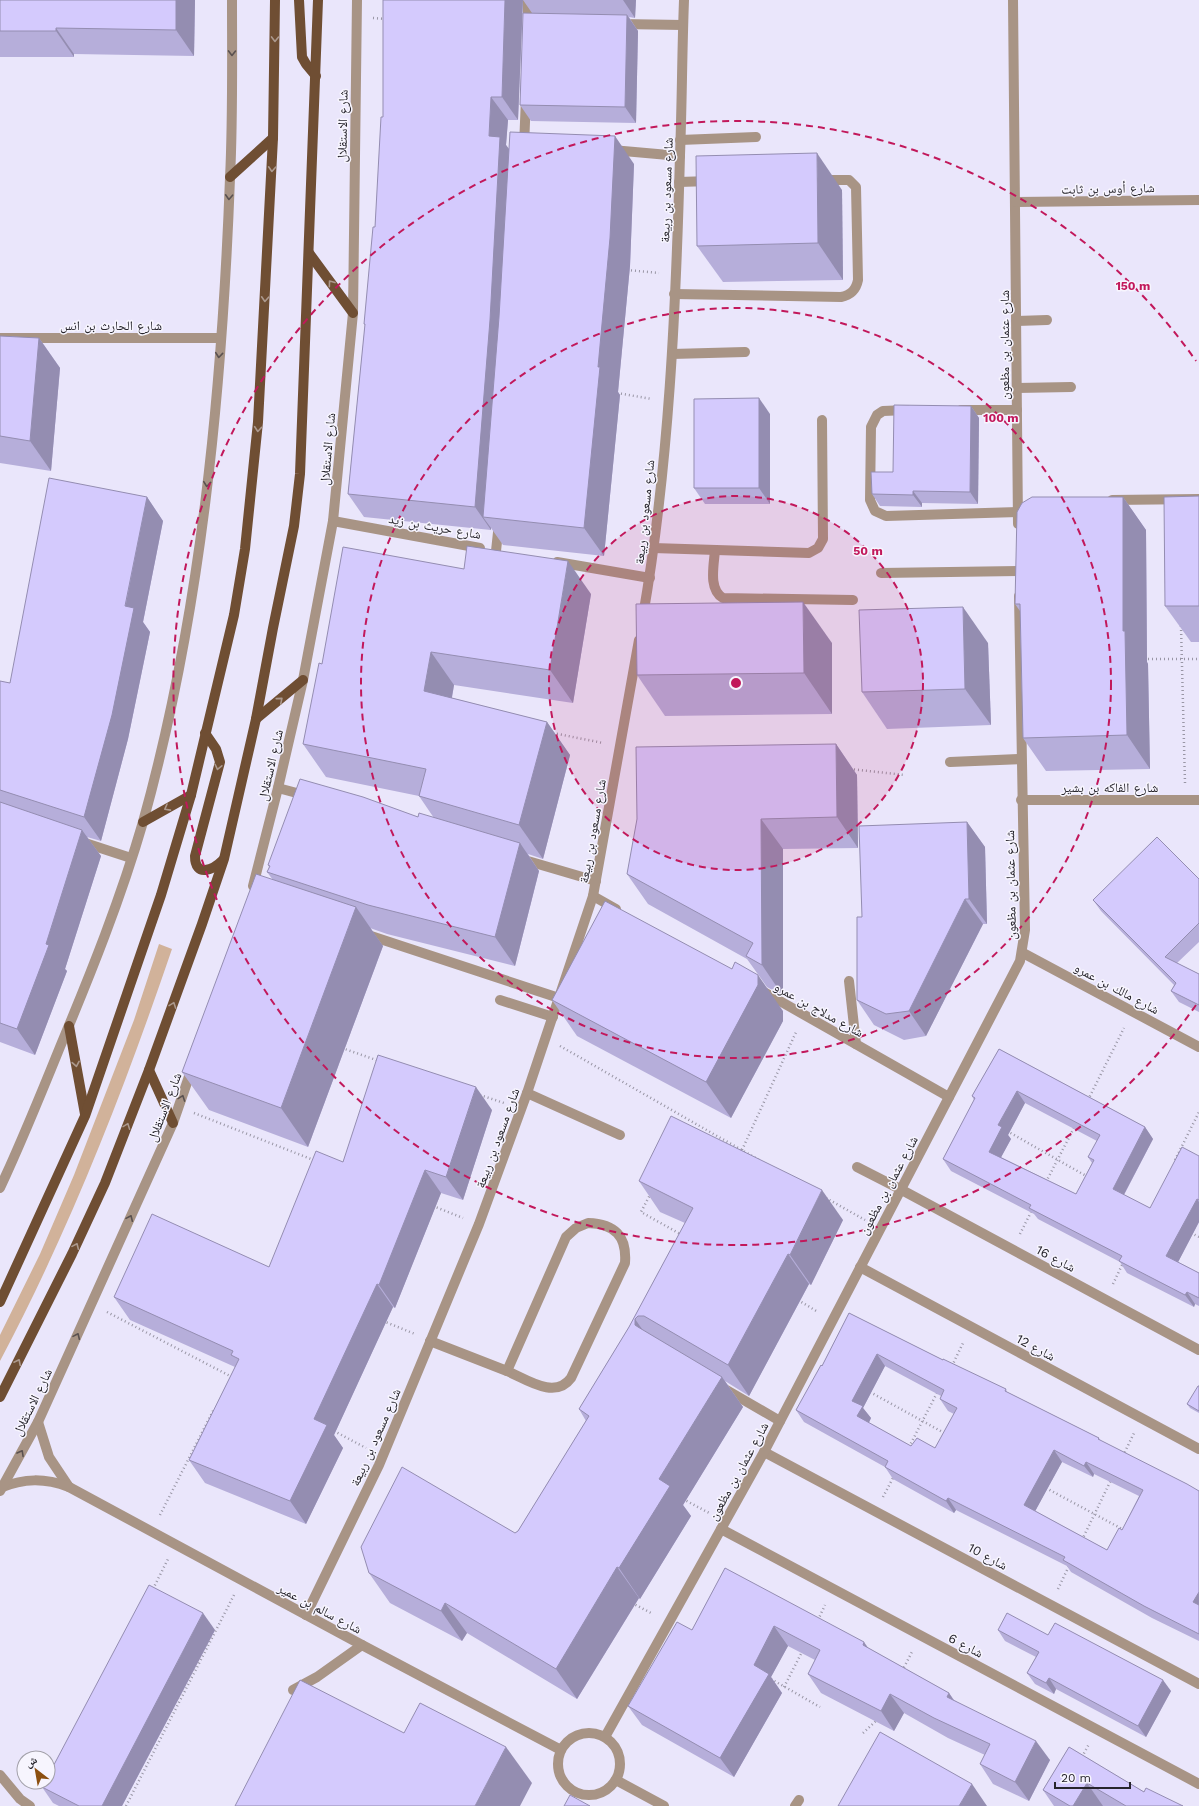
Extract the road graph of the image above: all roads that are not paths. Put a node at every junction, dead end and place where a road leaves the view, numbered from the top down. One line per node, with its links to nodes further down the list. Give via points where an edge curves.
1 (232, 0): 20 (street, one-way to 20)
2 (275, 0): 15 (main road, one-way to 15)
3 (299, 0): 12 (main road, via 302,57)
4 (318, 0): 12 (main road, شارع الاستقلال)
5 (357, 0): 28 (street, شارع الاستقلال)
6 (528, 0): 11 (street, via 532,23)
7 (684, 0): 10 (street, شارع مسعود بن ربيعة)
8 (1013, 0): 25 (street, شارع عثمان بن مظعون)
9 (613, 24): 10 (street)
10 (683, 25): 16 (street, شارع مسعود بن ربيعة)
11 (528, 38)
12 (316, 76): 26 (main road, شارع الاستقلال)
13 (526, 90): 19 (street, via 528,143)
14 (756, 137): 16 (street)
15 (273, 138): 20 (main road); 55 (main road, one-way to 55, via 253,485 234,615)
16 (680, 140): 18 (street, شارع مسعود بن ربيعة)
17 (602, 150): 18 (street)
18 (680, 156): 23 (street, شارع مسعود بن ربيعة)
19 (524, 158)
20 (230, 177): 32 (street, one-way to 32)
21 (812, 180): 27 (street, via 849,180 856,188 858,280 853,292 840,297)
22 (718, 181): 23 (street)
23 (679, 182): 27 (street, شارع مسعود بن ربيعة)
24 (1199, 200): 25 (street, شارع أوس بن ثابت)
25 (1016, 202): 30 (street, شارع عثمان بن مظعون)
26 (309, 253): 28 (main road, one-way to 26); 54 (main road, شارع الاستقلال, via 300,474 294,526)
27 (674, 294): 34 (street, شارع مسعود بن ربيعة)
28 (353, 313): 45 (street, شارع الاستقلال)
29 (1047, 320): 30 (street)
30 (1017, 321): 36 (street, شارع عثمان بن مظعون)
31 (0, 338): 32 (street, شارع الحارث بن انس)
32 (221, 338): 63 (street, one-way to 63, via 201,541 186,630)
33 (745, 352): 34 (street)
34 (672, 354): 47 (street, شارع مسعود بن ربيعة)
35 (1071, 387): 36 (street)
36 (1017, 388): 39 (street, شارع عثمان بن مظعون)
37 (914, 410): 44 (street, via 883,411 873,420 870,500 875,511 886,516)
38 (953, 410): 39 (street)
39 (1017, 410): 44 (street, شارع عثمان بن مظعون, via 1022,501)
40 (822, 420): 48 (street, via 823,539 818,548 809,553)
41 (1199, 499): 42 (street)
42 (1104, 500)
43 (500, 511): 45 (street, شارع حريث بن زيد, via 500,551)
44 (1018, 512): 46 (street, شارع عثمان بن مظعون)
45 (333, 521): 53 (street, شارع الاستقلال)
46 (1018, 534)
47 (653, 548): 48 (street); 51 (street, شارع مسعود بن ربيعة)
48 (715, 550): 52 (street, via 714,585 715,591 723,598)
49 (550, 560): 51 (street)
50 (881, 573): 56 (street, شارع عثمان بن مظعون, via 1019,575)
51 (650, 578): 68 (street, شارع مسعود بن ربيعة)
52 (852, 600)
53 (303, 680): 54 (main road, one-way to 53); 58 (street, شارع الاستقلال)
54 (256, 719): 67 (main road, شارع الاستقلال)
55 (205, 733): 59 (main road); 67 (main road, one-way to 67, via 216,749 220,762 195,862 198,868 210,870)
56 (1021, 760): 57 (street); 61 (street, شارع عثمان بن مظعون)
57 (950, 762)
58 (278, 788): 60 (street); 69 (street, شارع الاستقلال)
59 (191, 795): 63 (main road, one-way to 63); 86 (main road, via 161,895)
60 (316, 799)
61 (1021, 800): 62 (street, شارع الفاكه بن بشير); 73 (street, شارع عثمان بن مظعون, via 1025,930)
62 (1199, 800)
63 (143, 822): 66 (street)
64 (73, 839): 66 (street)
65 (513, 856): 68 (street)
66 (131, 858): 79 (street, via 97,957)
67 (224, 859): 83 (main road, شارع الاستقلال, one-way to 67)
68 (596, 881): 70 (street, شارع مسعود بن ربيعة)
69 (251, 895)
70 (593, 896): 71 (street); 76 (street, شارع مسعود بن ربيعة)
71 (627, 916)
72 (356, 930): 76 (street)
73 (1023, 953): 81 (street, شارع مالك بن عمرو); 85 (street, شارع عثمان بن مظعون)
74 (849, 981): 80 (street)
75 (757, 988): 80 (street, شارع مدلاج بن عمرو)
76 (559, 998): 78 (street, شارع مسعود بن ربيعة)
77 (500, 1000): 78 (street)
78 (553, 1017): 84 (street, شارع مسعود بن ربيعة)
79 (69, 1026): 86 (main road, one-way to 86); 90 (street)
80 (856, 1044): 85 (street, شارع مدلاج بن عمرو)
81 (1199, 1047)
82 (197, 1056): 87 (street, شارع الاستقلال, one-way to 82)
83 (149, 1070): 87 (main road); 98 (main road, شارع الاستقلال, one-way to 83, via 105,1183)
84 (527, 1093): 88 (street); 94 (street, شارع مسعود بن ربيعة, via 479,1224)
85 (949, 1097): 91 (street, شارع عثمان بن مظعون)
86 (85, 1116): 93 (main road)
87 (173, 1123): 100 (street, شارع الاستقلال, one-way to 87)
88 (620, 1135)
89 (857, 1167): 91 (street, شارع 16)
90 (0, 1188)
91 (900, 1189): 92 (street, شارع عثمان بن مظعون); 95 (street, شارع 16)
92 (860, 1267): 99 (street, شارع عثمان بن مظعون); 101 (street, شارع 12)
93 (0, 1302)
94 (430, 1341): 96 (street); 106 (street, شارع مسعود بن ربيعة, via 383,1456)
95 (1199, 1350)
96 (507, 1371): 96 (street, via 566,1237 576,1228 588,1223 601,1224 613,1229 622,1238 626,1250 625,1263 571,1378 564,1385 553,1389)
97 (714, 1383): 99 (street)
98 (0, 1397)
99 (780, 1421): 102 (street, شارع عثمان بن مظعون)
100 (38, 1422): 103 (street, شارع سالم بن عمير, via 49,1457); 104 (street, شارع الاستقلال, one-way to 100)
101 (1199, 1449)
102 (764, 1452): 105 (street, شارع عثمان بن مظعون); 108 (street, شارع 10)
103 (69, 1487): 104 (street, شارع سالم بن عمير, via 36,1480 18,1482); 106 (street, شارع سالم بن عمير)
104 (1, 1489)
105 (723, 1525): 110 (street, شارع عثمان بن مظعون); 114 (street, شارع 6, via 833,1589)
106 (306, 1615): 107 (street, شارع سالم بن عمير)
107 (362, 1645): 109 (street, via 323,1673); 111 (street, شارع سالم بن عمير)
108 (1199, 1684)
109 (293, 1690)
110 (605, 1737): 111 (street, via 596,1733 585,1733 566,1742); 113 (street, via 618,1752 620,1771)
111 (561, 1750): 113 (street, via 558,1758 559,1774 572,1796 597,1794 610,1788)
112 (0, 1776): 115 (street)
113 (616, 1780): 116 (street)
114 (1199, 1784)
115 (30, 1806)
116 (664, 1806)

